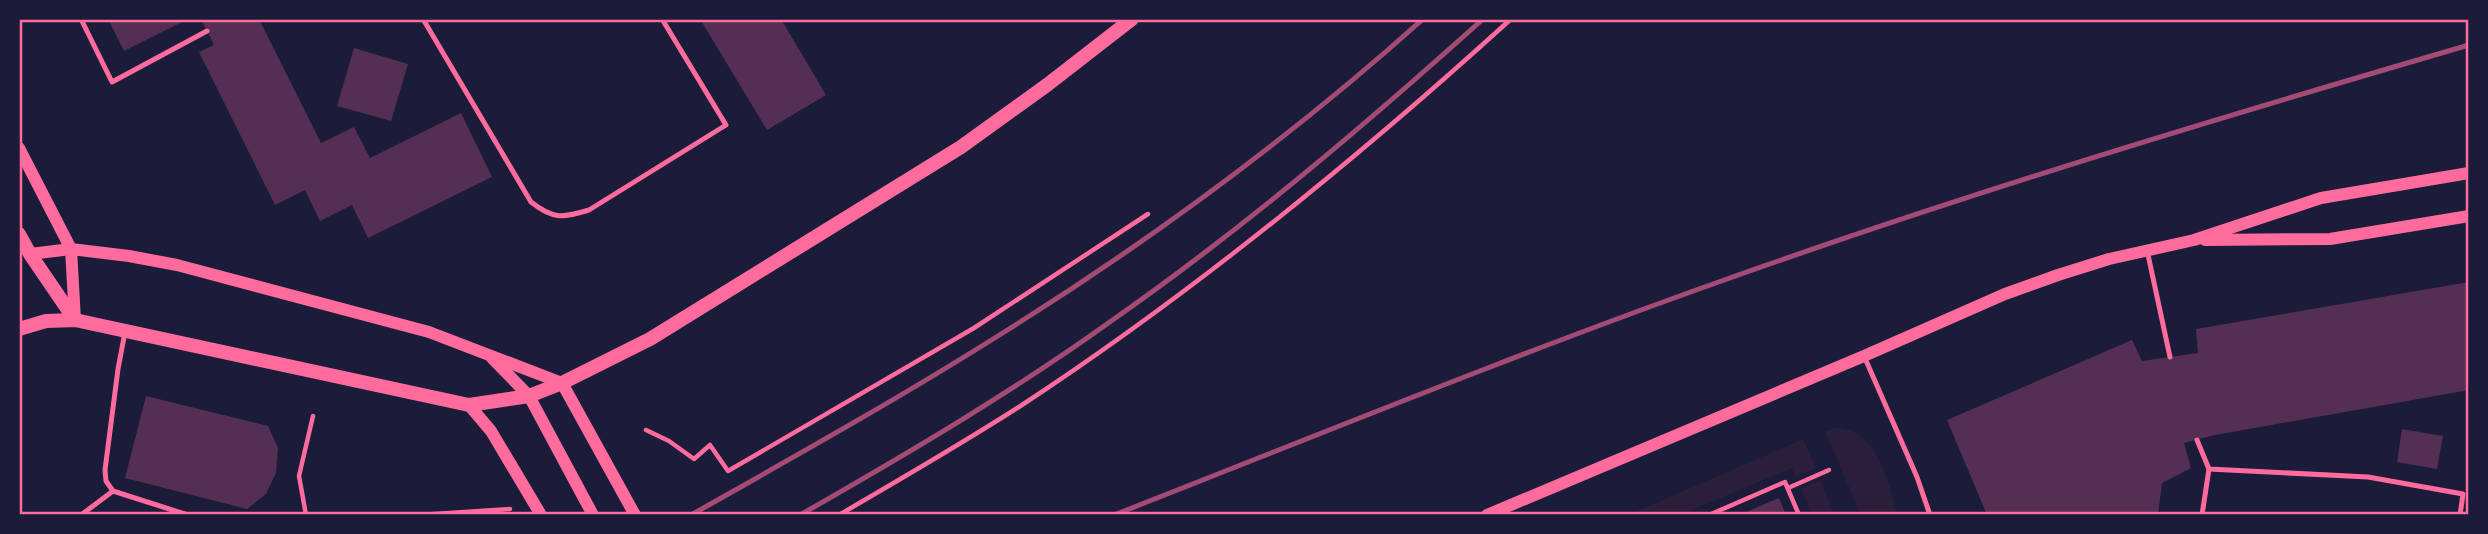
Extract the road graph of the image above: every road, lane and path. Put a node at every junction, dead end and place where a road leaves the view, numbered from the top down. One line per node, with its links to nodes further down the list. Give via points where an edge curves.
1 (81, 19): 6 (lane, via 112,82)
2 (423, 19): 3 (lane, via 531,202 548,215 568,216 589,210 726,125)
3 (662, 19)
4 (1132, 19): 22 (main road, via 961,147 650,339)
5 (1511, 19): 40 (path, via 1366,148 1197,282 1024,403)
6 (207, 31)
7 (19, 148): 13 (street)
8 (2469, 173): 12 (street, via 2321,198)
9 (1148, 214): 26 (path, via 974,328 728,471 710,445 694,459)
10 (2469, 216): 12 (street, via 2330,239)
11 (19, 234): 15 (main road)
12 (2194, 240): 14 (street)
13 (71, 249): 15 (street); 16 (street); 19 (street, via 177,265 429,332)
14 (2147, 250): 20 (street, via 2004,294); 21 (lane)
15 (24, 255): 16 (main road)
16 (75, 320): 17 (main road, via 46,321); 18 (main road)
17 (19, 329)
18 (126, 329): 24 (main road); 31 (lane, via 105,470)
19 (489, 355): 22 (street); 23 (street)
20 (1864, 356): 41 (street); 44 (lane)
21 (2170, 357)
22 (562, 383): 23 (main road); 39 (street)
23 (529, 396): 24 (main road); 38 (street)
24 (469, 405): 37 (street, via 491,431)
25 (313, 416): 35 (path, via 299,477)
26 (646, 429)
27 (2197, 440): 28 (lane)
28 (2209, 469): 45 (lane); 46 (lane, via 2368,477 2463,494)
29 (1829, 470): 30 (path)
30 (1788, 488): 42 (path, via 1785,482); 43 (path)
31 (113, 491): 33 (lane); 34 (lane)
32 (511, 509): 36 (path)
33 (81, 515)
34 (188, 515)
35 (306, 515)
36 (419, 515)
37 (541, 515)
38 (593, 515)
39 (635, 515)
40 (839, 515)
41 (1487, 515)
42 (1709, 515)
43 (1799, 515)
44 (1930, 515)
45 (2202, 515)
46 (2460, 515)

